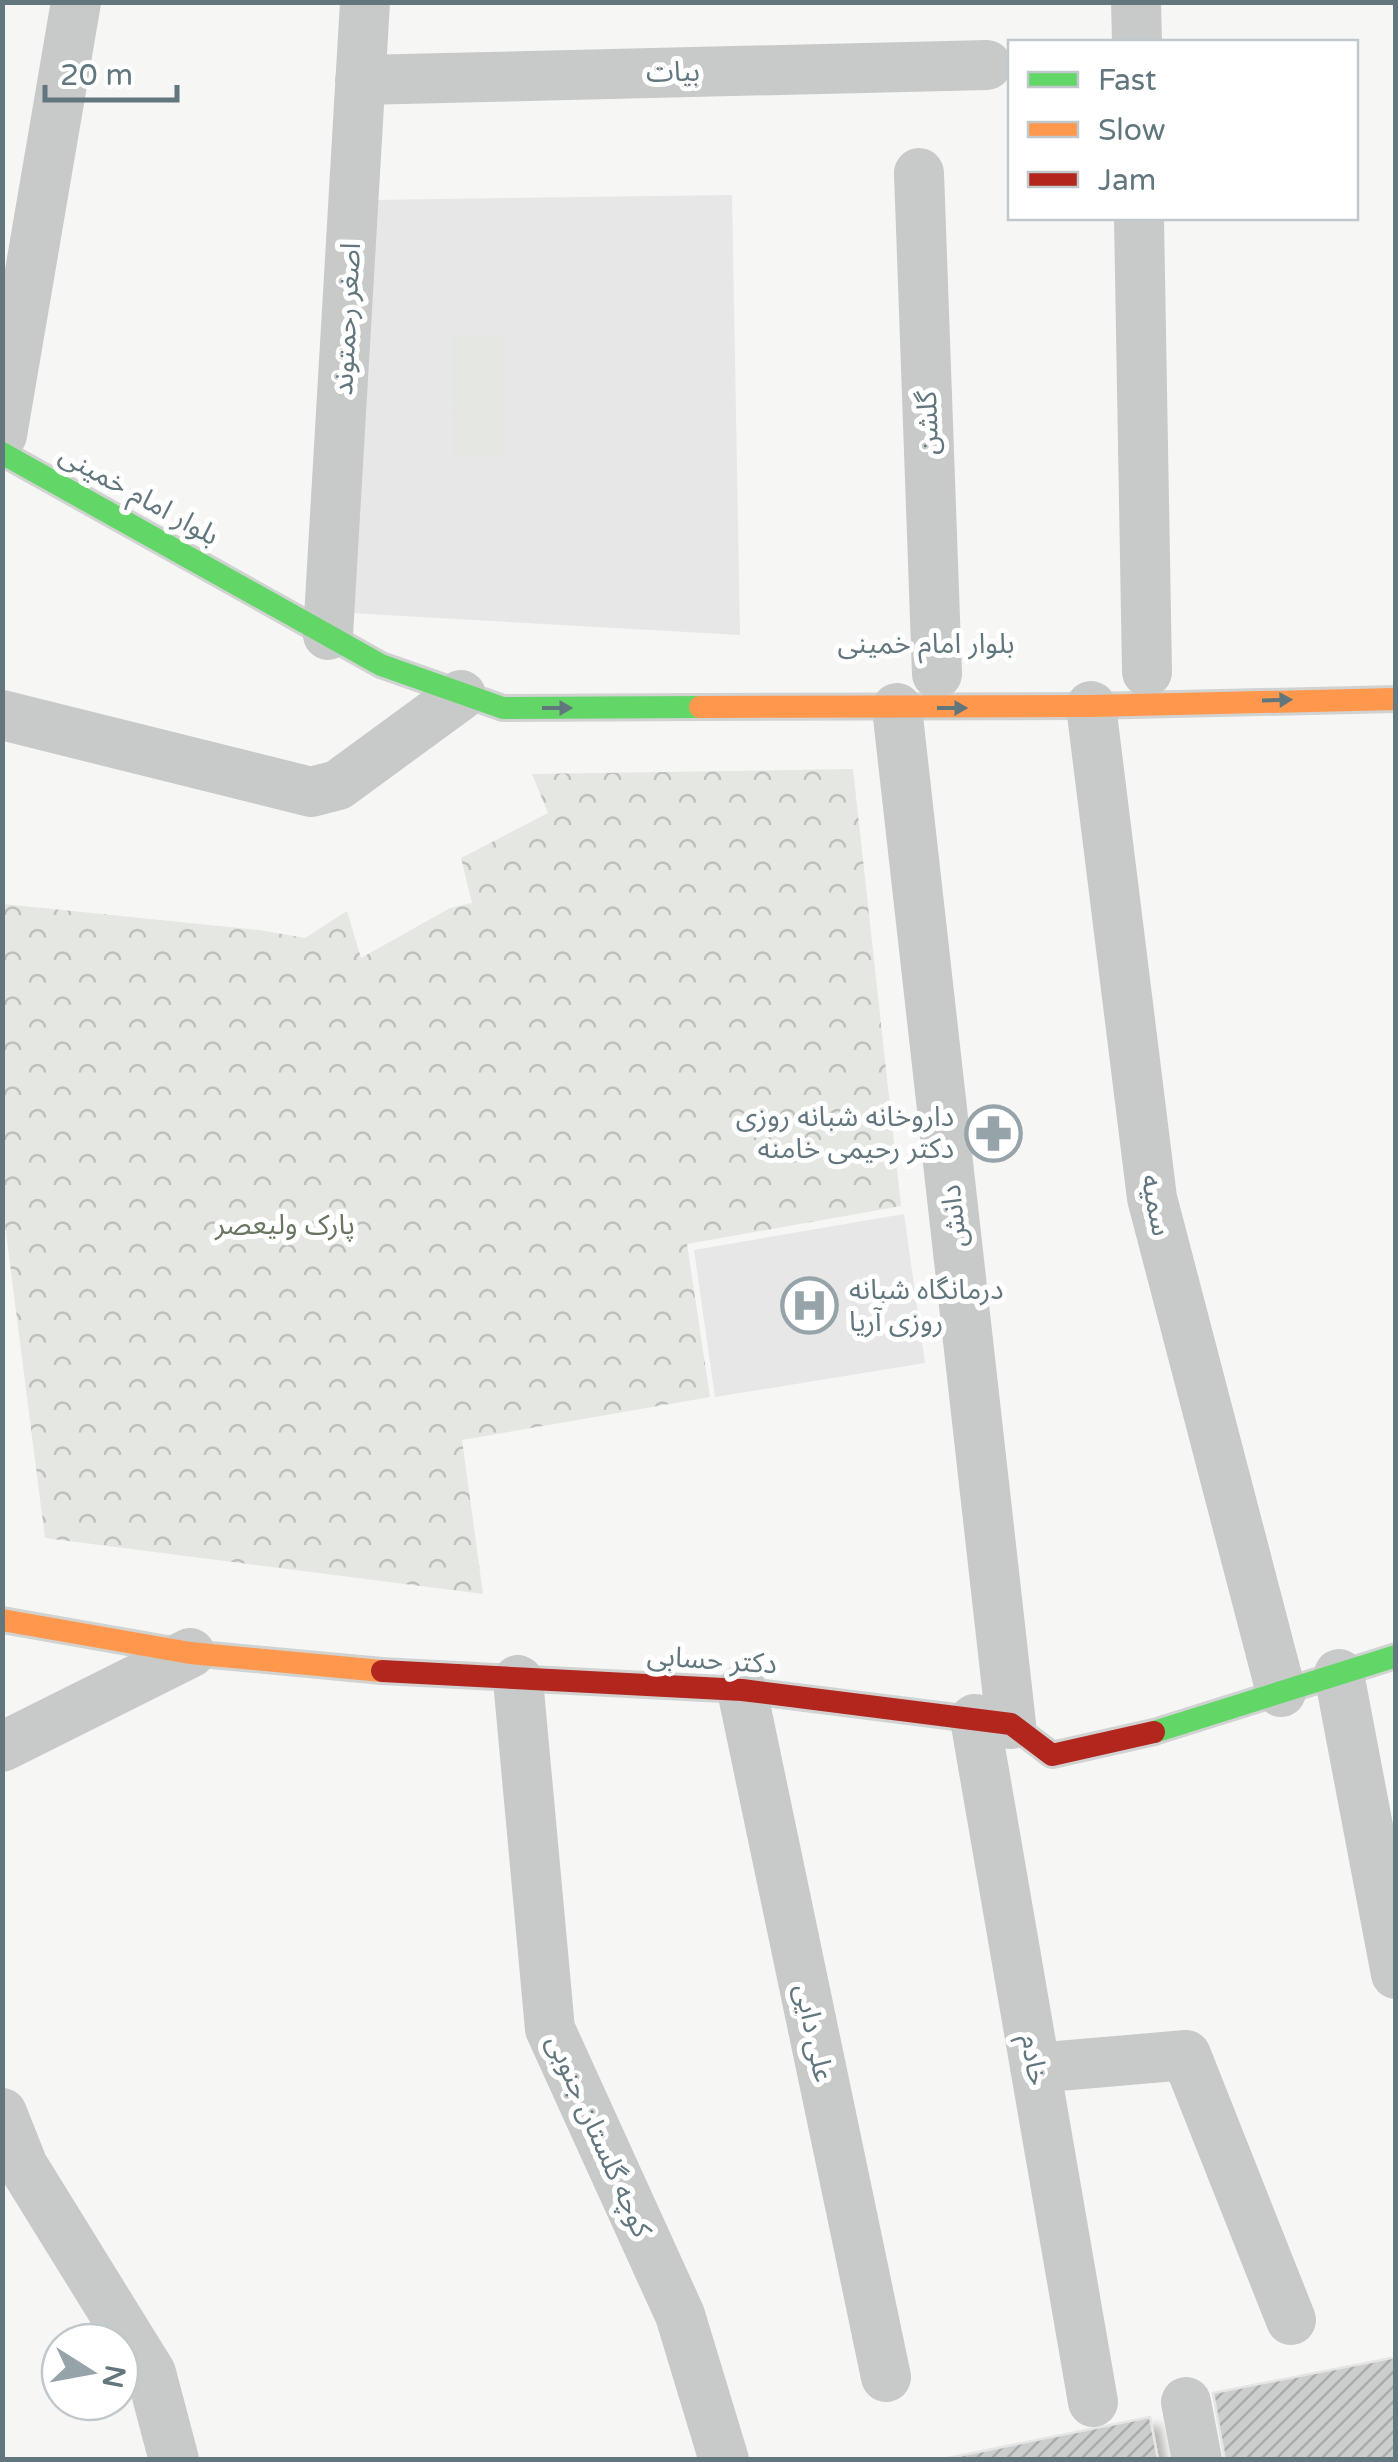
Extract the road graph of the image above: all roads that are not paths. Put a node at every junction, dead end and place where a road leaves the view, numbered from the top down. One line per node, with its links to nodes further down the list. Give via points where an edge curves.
1 (76, 2): 9 (street)
2 (365, 2): 6 (street, اصغر رحمتوند)
3 (1136, 2): 4 (street)
4 (1137, 40)
5 (986, 65): 6 (street, بیات)
6 (360, 80): 11 (street, اصغر رحمتوند)
7 (920, 173): 13 (street, گلشن)
8 (1139, 220): 12 (street)
9 (2, 435)
10 (2, 452): 11 (street, بلوار امام خمینی)
11 (328, 634): 14 (street, بلوار امام خمینی, via 380,664)
12 (1146, 671)
13 (927, 682): 14 (street, بلوار امام خمینی, one-way to 13, via 503,708); 16 (street, بلوار امام خمینی, one-way to 16); 25 (street, دانش)
14 (476, 688): 17 (street, via 338,785 311,792)
15 (1396, 699): 16 (street, بلوار امام خمینی, one-way to 15)
16 (1092, 706): 24 (street, سمیه, via 1152,1198)
17 (2, 715)
18 (2, 1620): 19 (street, دکتر حسابی)
19 (190, 1653): 22 (street, دکتر حسابی); 26 (street)
20 (1396, 1656): 21 (street, دکتر حسابی)
21 (1339, 1674): 24 (street, دکتر حسابی); 27 (street)
22 (518, 1680): 23 (street, دکتر حسابی); 35 (street, کوچه گلستان جنوبی, via 550,2029 680,2315)
23 (742, 1690): 25 (street, دکتر حسابی); 31 (street, علی دایی)
24 (1280, 1692): 25 (street, دکتر حسابی, via 1133,1739 1052,1755)
25 (993, 1721): 28 (street, خادم)
26 (2, 1747)
27 (1396, 1974)
28 (1035, 2068): 30 (street, via 1186,2055); 32 (street, خادم)
29 (2, 2113): 34 (street, via 23,2166 151,2372)
30 (1292, 2320)
31 (886, 2376)
32 (1093, 2402)
33 (1186, 2402): 36 (street)
34 (174, 2460)
35 (724, 2460)
36 (1197, 2460)

